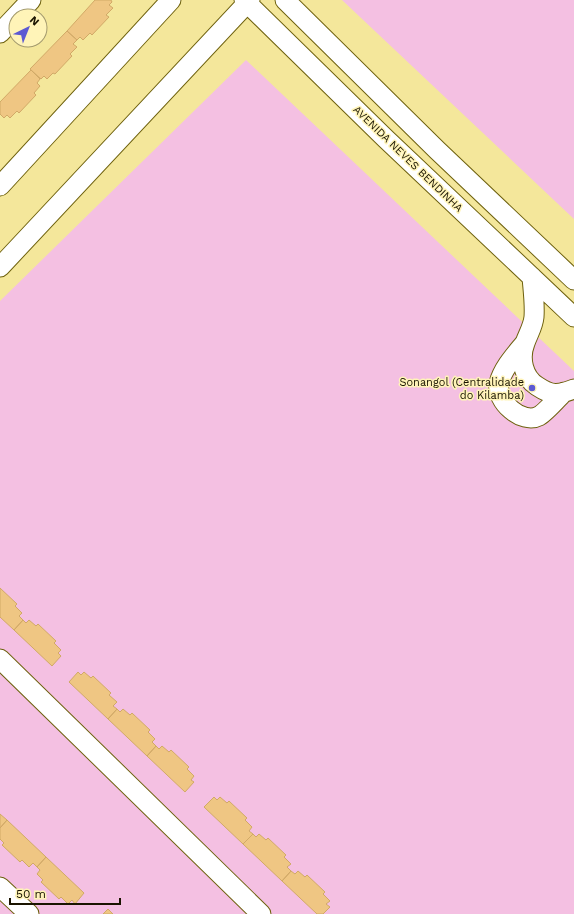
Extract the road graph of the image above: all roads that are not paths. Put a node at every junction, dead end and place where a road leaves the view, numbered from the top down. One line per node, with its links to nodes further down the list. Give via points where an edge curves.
1 (31, 0): 5 (street)
2 (171, 0): 6 (street)
3 (285, 0): 9 (street, via 431,145)
4 (247, 1): 7 (street); 8 (street, AVENIDA NEVES BENDINHA, via 386,139)
5 (3, 23)
6 (0, 186)
7 (0, 267)
8 (532, 277): 10 (street, AVENIDA NEVES BENDINHA); 11 (street, via 534,317 531,331)
9 (574, 280)
10 (574, 317)
11 (524, 344): 12 (street, via 524,372 532,383 553,394); 12 (street, via 508,364 499,383 500,395 508,407 521,416 532,418 539,416)
12 (569, 390)
13 (0, 659): 16 (street)
14 (0, 887): 15 (street)
15 (29, 914)
16 (261, 914)

